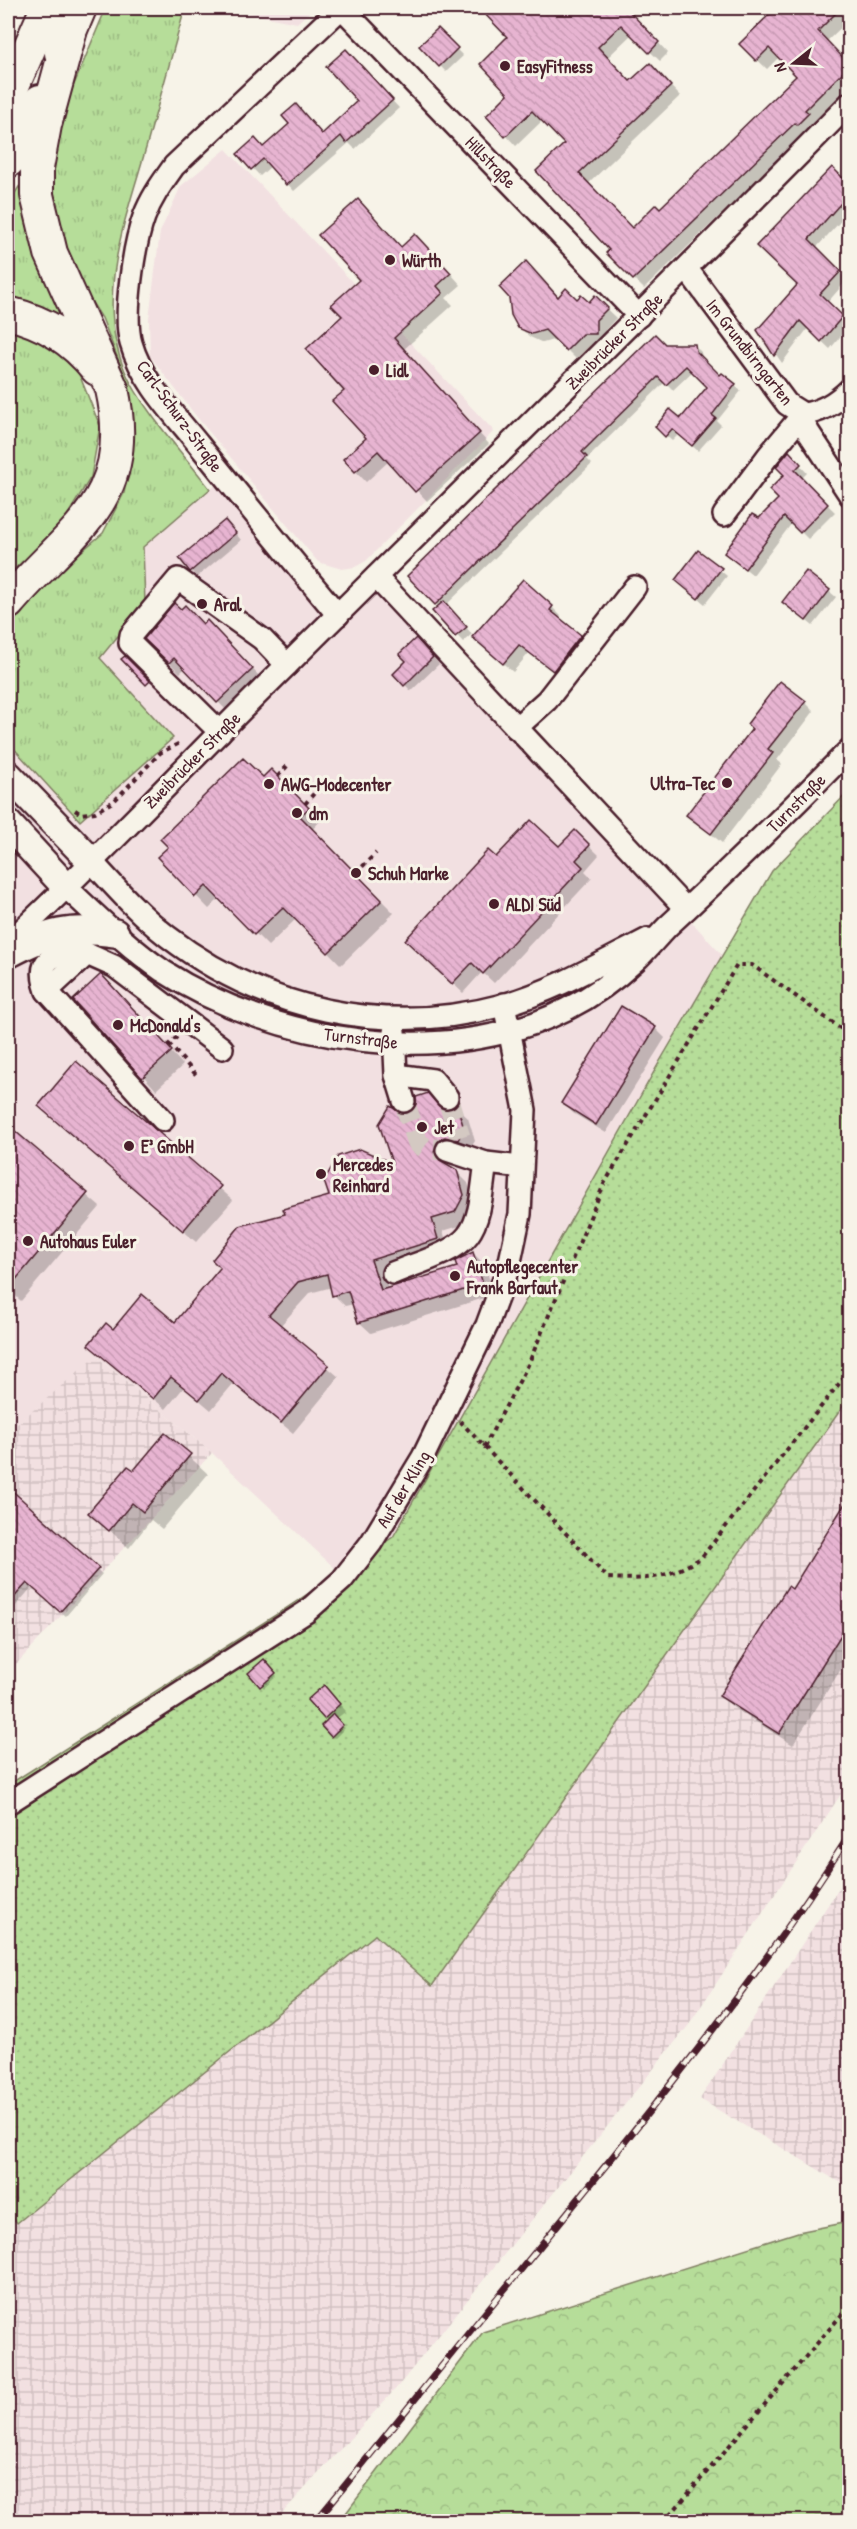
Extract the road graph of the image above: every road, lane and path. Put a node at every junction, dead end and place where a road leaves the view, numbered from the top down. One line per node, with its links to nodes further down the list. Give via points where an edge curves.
1 (47, 8): 4 (highway)
2 (342, 8): 9 (street, Hillstraße); 18 (street, Carl-Schurz-Straße, via 174,166 155,193 143,219 137,246 128,325 136,357 147,377)
3 (75, 20): 6 (highway); 10 (highway, via 45,125 37,168 37,195 51,253)
4 (8, 97)
5 (849, 103): 7 (street, Zweibrücker Straße)
6 (8, 161)
7 (687, 269): 9 (street, Zweibrücker Straße); 12 (street, Im Grundbirngarten, via 787,404)
8 (8, 314): 10 (highway, via 28,318 75,345)
9 (639, 316): 15 (street, Zweibrücker Straße)
10 (112, 389): 17 (highway, via 117,445 112,474 99,503 72,537)
11 (849, 389): 12 (street, via 828,407)
12 (803, 414): 13 (street, Im Grundbirngarten, via 803,423); 14 (street)
13 (849, 495)
14 (724, 515)
15 (376, 577): 18 (street, Zweibrücker Straße); 21 (street)
16 (635, 587): 21 (street, via 547,700)
17 (13, 595)
18 (338, 615): 19 (street, Zweibrücker Straße)
19 (287, 665): 20 (street, Zweibrücker Straße); 20 (street, via 262,639 178,579 131,635 130,644)
20 (214, 726): 28 (path, via 160,753 114,801 95,812 81,814 70,807); 31 (street, Zweibrücker Straße)
21 (516, 728): 34 (street)
22 (849, 749): 34 (street, Turnstraße)
23 (289, 764): 25 (path)
24 (8, 776): 28 (main road)
25 (278, 776)
26 (316, 791): 27 (path)
27 (305, 804)
28 (54, 822): 31 (main road)
29 (8, 824): 33 (main road)
30 (376, 853): 32 (path)
31 (93, 862): 33 (street, Zweibrücker Straße); 40 (street, Turnstraße, via 166,936 225,975 264,993 315,1009)
32 (356, 873)
33 (67, 888): 36 (street, Turnstraße); 37 (street, Zweibrücker Straße)
34 (686, 909): 35 (street, Turnstraße)
35 (664, 930): 39 (street, Turnstraße, via 562,982); 41 (street, Turnstraße, via 635,961 594,993 567,1009)
36 (115, 933): 38 (main road, via 69,930 32,941); 43 (street, Turnstraße, via 171,975 258,1017 292,1028)
37 (8, 943)
38 (8, 954)
39 (504, 1004): 40 (street, Turnstraße, via 455,1014); 41 (street, Auf der Kling)
40 (394, 1019): 43 (street)
41 (511, 1030): 43 (street, Turnstraße, via 447,1041); 53 (street, Auf der Kling, via 525,1110)
42 (849, 1035): 57 (path, via 752,965 737,965 604,1184 528,1365)
43 (394, 1043): 46 (street)
44 (169, 1044): 47 (path)
45 (222, 1048): 50 (street, via 114,966 87,954 47,992)
46 (396, 1075): 48 (street, via 433,1080); 49 (street)
47 (198, 1077)
48 (447, 1097)
49 (404, 1101)
50 (163, 1120)
51 (457, 1148): 52 (street)
52 (486, 1163): 53 (street); 54 (street, via 469,1235 448,1250)
53 (521, 1167): 56 (street, Auf der Kling, via 520,1214 509,1266 487,1325)
54 (393, 1273)
55 (849, 1370): 57 (path, via 701,1558 676,1572 640,1580 608,1578)
56 (448, 1407): 57 (path); 58 (street, Auf der Kling, via 371,1543 342,1580 306,1612)
57 (483, 1447)
58 (8, 1803)
59 (849, 2305): 60 (path)
60 (664, 2522)

